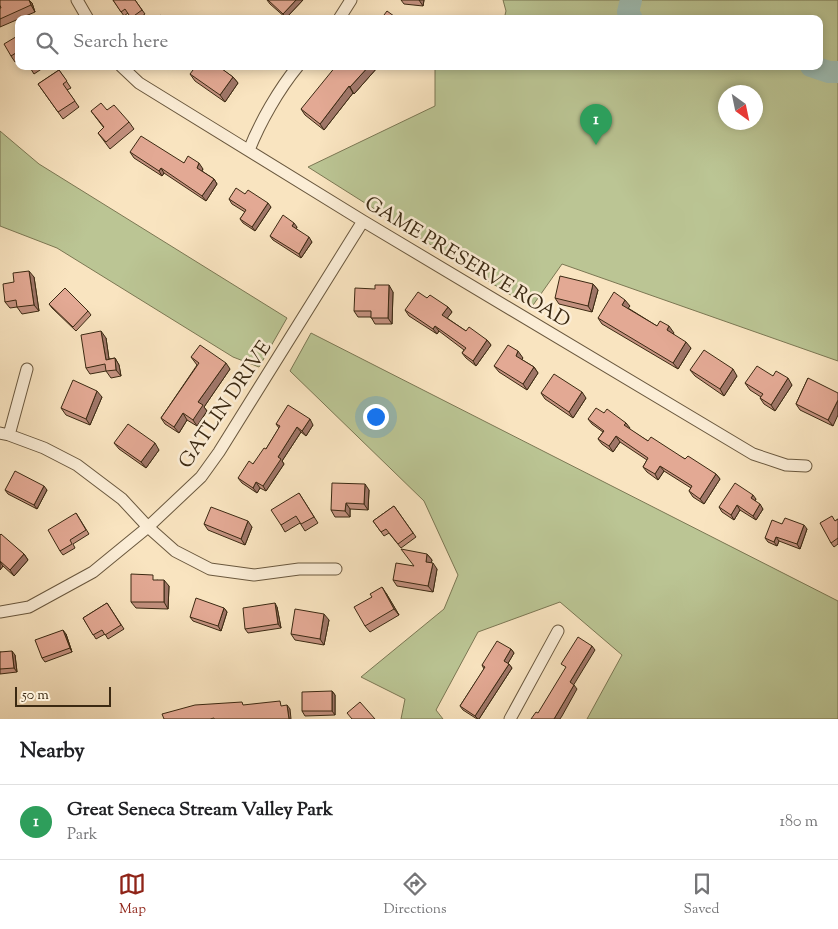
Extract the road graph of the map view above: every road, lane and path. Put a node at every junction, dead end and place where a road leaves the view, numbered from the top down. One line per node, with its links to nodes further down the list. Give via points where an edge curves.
1 (77, 0): 3 (street)
2 (351, 0): 4 (street)
3 (86, 15)
4 (342, 15)
5 (125, 70): 7 (street, GAME PRESERVE ROAD, via 140,83)
6 (295, 70): 7 (street, via 257,131)
7 (249, 150): 8 (street, GAME PRESERVE ROAD)
8 (363, 221): 11 (street, GAME PRESERVE ROAD, via 753,454 786,465); 12 (street, GATLIN DRIVE, via 219,452 200,477)
9 (27, 369): 10 (street)
10 (4, 434): 12 (street, via 44,448 76,466 122,499)
11 (806, 466)
12 (148, 527): 13 (street, via 175,551 210,569 254,576 299,569); 14 (street, GATLIN DRIVE, via 92,572 29,607)
13 (336, 569)
14 (0, 612)
15 (558, 631): 16 (street)
16 (510, 719)

